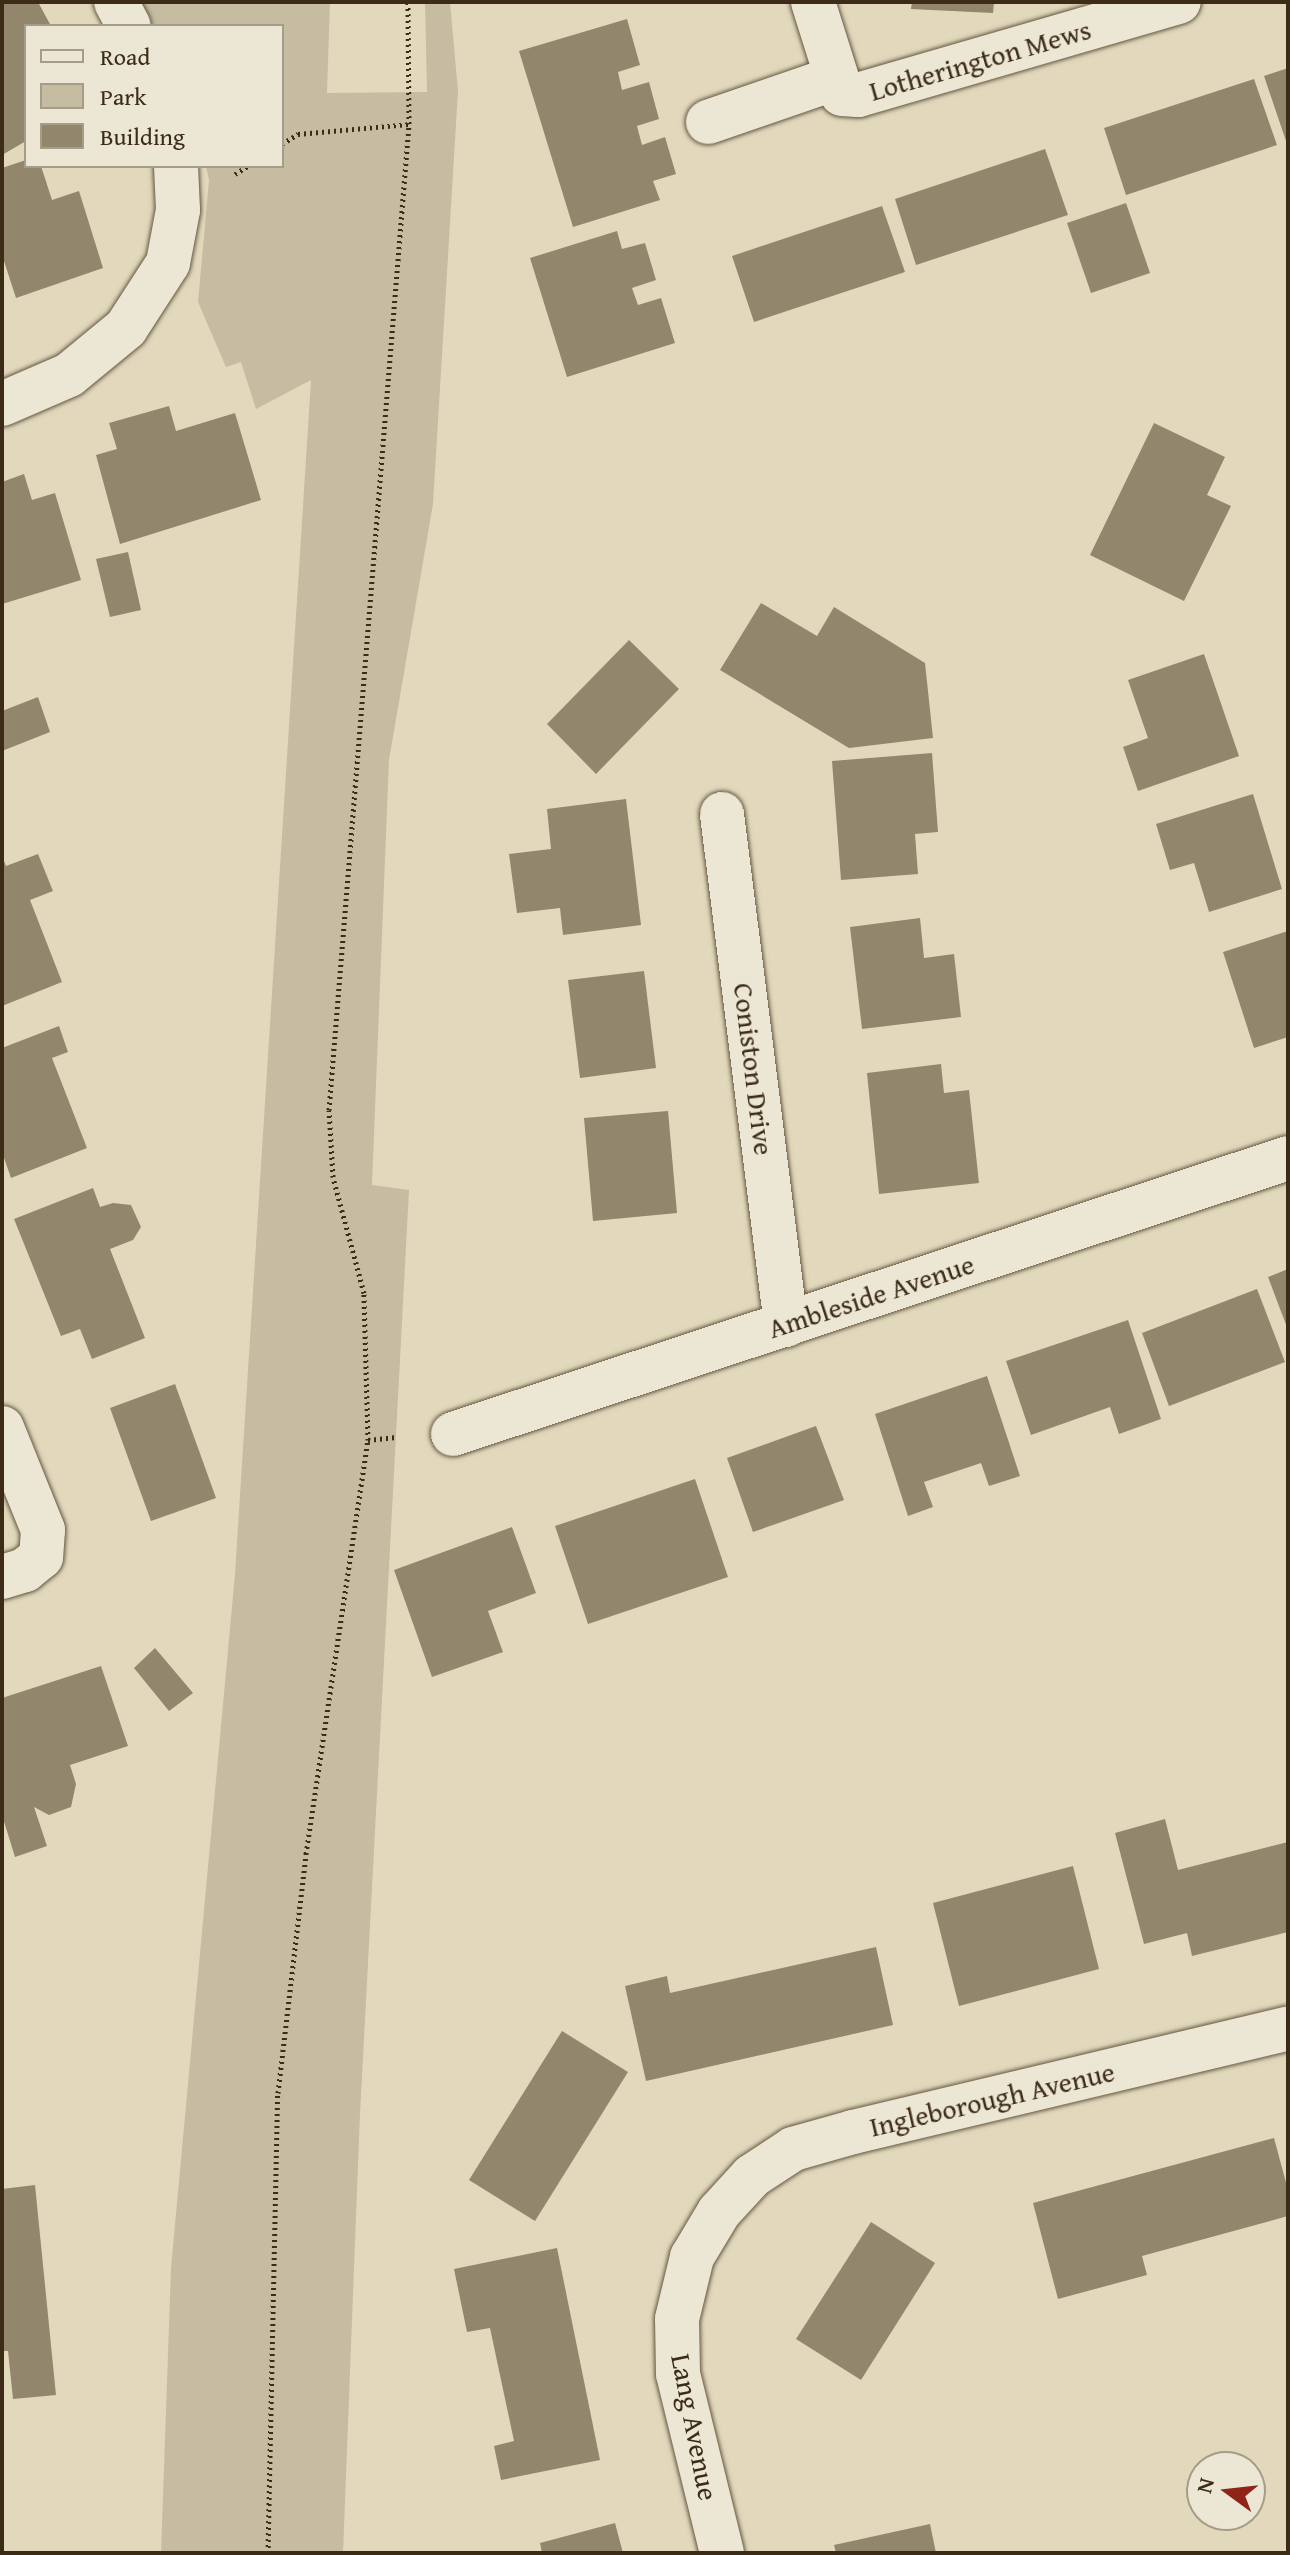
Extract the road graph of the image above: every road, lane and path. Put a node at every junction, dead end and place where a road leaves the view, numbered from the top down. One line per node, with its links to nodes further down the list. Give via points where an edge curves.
1 (116, 2): 5 (street)
2 (408, 2): 8 (path)
3 (813, 2): 6 (street, Lotherington Mews)
4 (1179, 2): 6 (street, Lotherington Mews, via 872,92 842,94)
5 (128, 24)
6 (836, 78): 7 (street, Lotherington Mews)
7 (708, 122)
8 (409, 124): 9 (path, via 298,134); 20 (path, via 329,1110 333,1177 364,1293 368,1440 306,1854 278,2093)
9 (284, 143)
10 (176, 168): 11 (street, via 178,210 168,263 126,328 69,375)
11 (2, 404)
12 (722, 814): 14 (street, Coniston Drive)
13 (1288, 1158): 14 (street, Ambleside Avenue)
14 (786, 1325): 16 (street, Ambleside Avenue)
15 (2, 1428): 17 (street, via 43,1530 41,1557 25,1570)
16 (453, 1434)
17 (2, 1577)
18 (1288, 2028): 19 (street, Ingleborough Avenue, via 793,2149 752,2176)
19 (719, 2212): 21 (street, Lang Avenue, via 692,2257 677,2319 678,2374)
20 (268, 2553)
21 (722, 2553)

